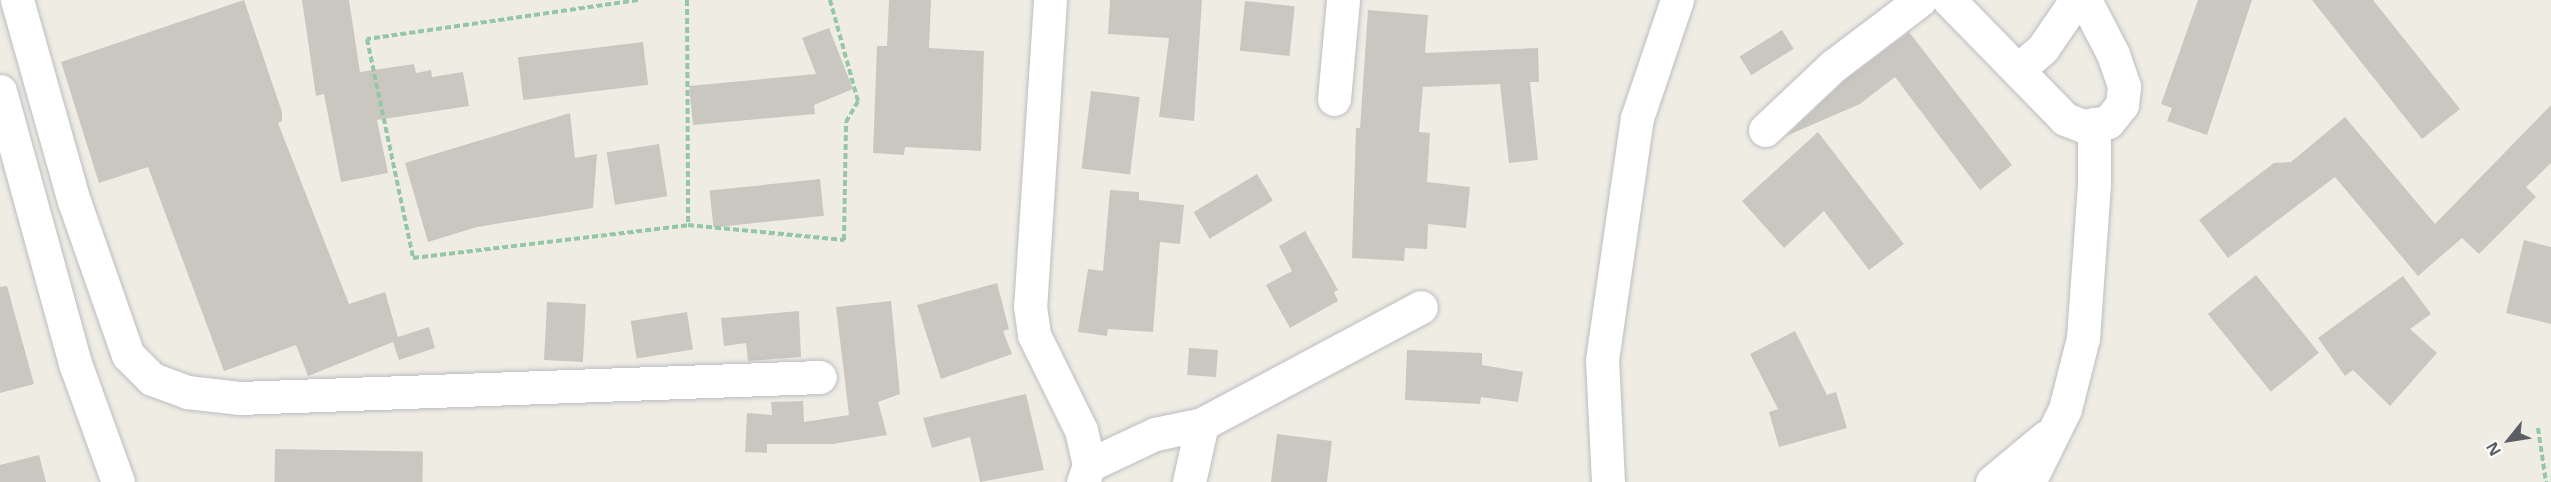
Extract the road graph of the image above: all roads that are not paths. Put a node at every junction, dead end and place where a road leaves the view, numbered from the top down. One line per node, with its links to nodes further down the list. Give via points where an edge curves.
1 (17, 0): 15 (street, via 74,201 124,344 128,355 152,379 187,392 239,398)
2 (1050, 0): 18 (street, via 1030,306 1034,335 1081,430)
3 (1343, 0): 11 (street)
4 (1677, 0): 21 (street, via 1637,118 1604,349)
5 (1920, 0): 13 (street, via 1833,66)
6 (1949, 0): 9 (street)
7 (2076, 0): 9 (street, via 2043,48)
8 (2085, 0): 12 (street, via 2113,54 2124,86 2122,105 2108,122)
9 (2018, 70): 12 (street, via 2065,119 2083,126)
10 (0, 91): 19 (street, via 79,375)
11 (1334, 99)
12 (2094, 124): 17 (street, via 2094,185 2083,338 2065,409)
13 (1765, 130)
14 (1421, 307): 16 (street)
15 (820, 377)
16 (1202, 424): 18 (street, via 1155,434); 20 (street)
17 (2052, 432): 22 (street); 23 (street)
18 (1086, 474)
19 (118, 482)
20 (1189, 482)
21 (1608, 482)
22 (1992, 482)
23 (2029, 482)

